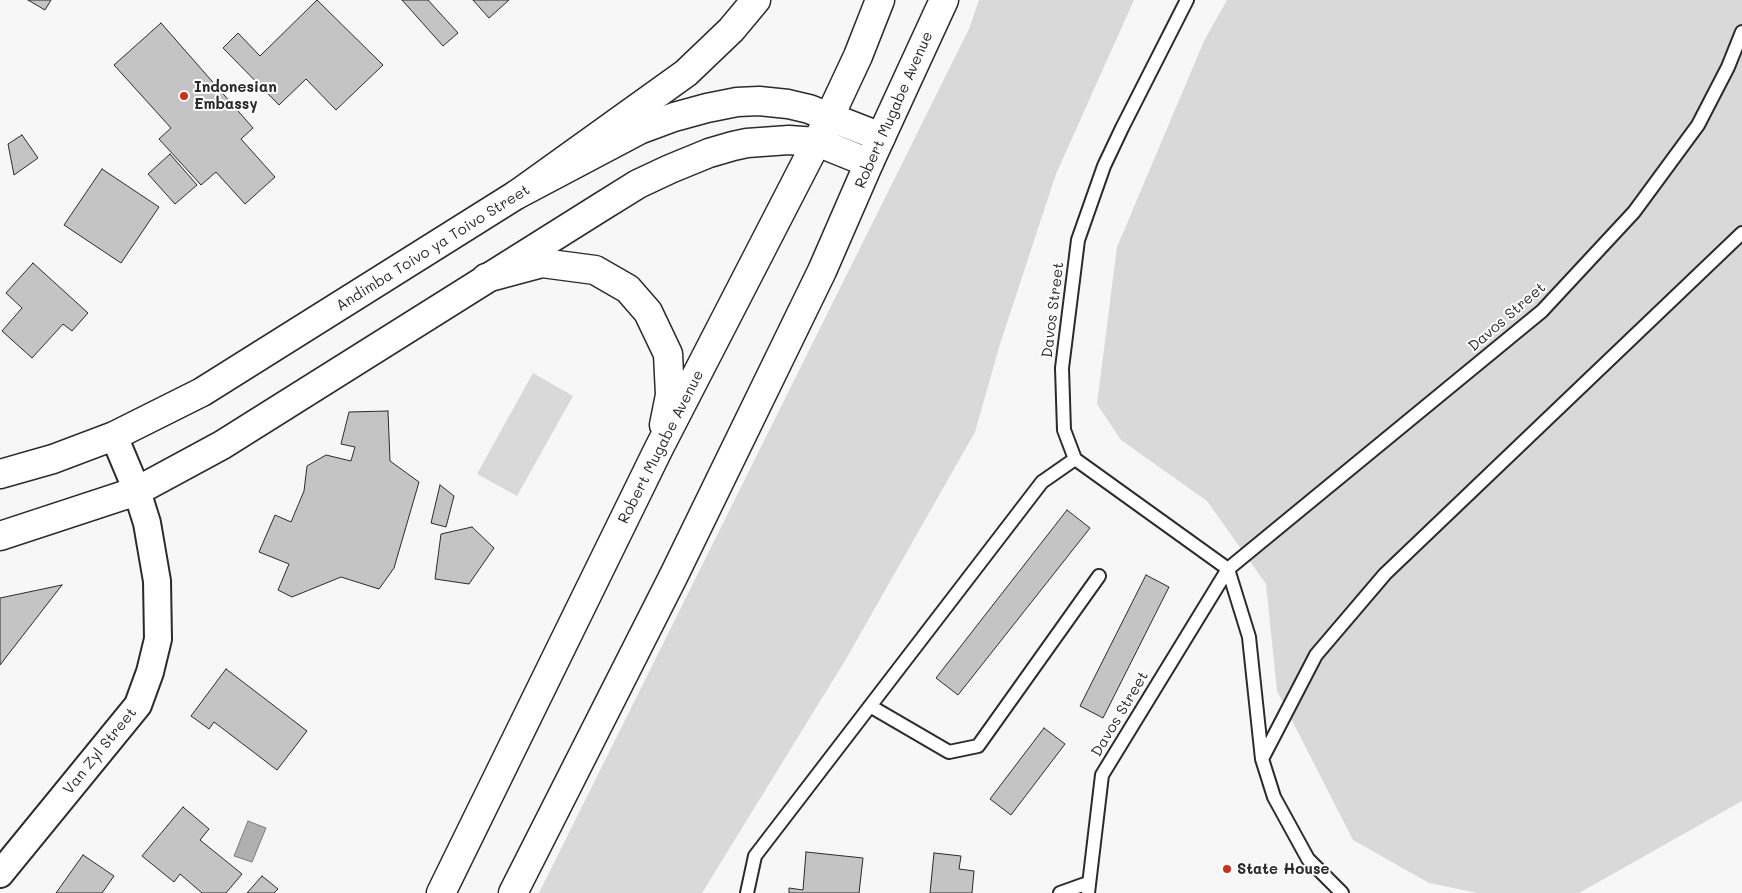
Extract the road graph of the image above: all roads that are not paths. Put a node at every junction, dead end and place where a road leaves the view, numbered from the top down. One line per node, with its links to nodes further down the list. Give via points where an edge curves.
1 (756, 0): 10 (main road, via 731,30 686,73)
2 (880, 0): 6 (main road, Robert Mugabe Avenue)
3 (944, 0): 7 (main road, Robert Mugabe Avenue)
4 (1187, 0): 15 (lane, Davos Street, via 1104,166 1078,240 1062,368 1064,430)
5 (1742, 32): 19 (lane, Davos Street, via 1728,68 1698,126 1634,212 1542,312)
6 (829, 118): 7 (main road, Andimba Toivo ya Toivo Street); 8 (main road, Robert Mugabe Avenue); 10 (main road, Andimba Toivo ya Toivo Street, via 809,109 758,101 707,108 639,130)
7 (881, 137): 9 (main road, Robert Mugabe Avenue)
8 (816, 142): 9 (main road); 12 (main road, via 748,143 709,153 638,184); 14 (main road, Robert Mugabe Avenue)
9 (869, 162): 26 (main road, Robert Mugabe Avenue, via 822,271 674,575)
10 (516, 195): 13 (main road, Andimba Toivo ya Toivo Street, via 202,392)
11 (1742, 233): 22 (lane, via 1386,574 1316,655)
12 (486, 278): 14 (main road, via 542,263 595,270 628,289 648,312 668,354 670,395); 17 (main road, via 222,444)
13 (114, 436): 16 (main road, Andimba Toivo ya Toivo Street, via 53,460); 17 (street, Van Zyl Street)
14 (659, 448): 25 (main road, Robert Mugabe Avenue)
15 (1075, 459): 19 (lane); 21 (lane, via 1042,482)
16 (0, 474)
17 (137, 491): 18 (main road); 23 (street, Van Zyl Street, via 147,523 157,581 158,640 150,672 138,705)
18 (0, 536)
19 (1228, 569): 22 (lane, via 1249,637); 24 (lane, Davos Street, via 1102,775)
20 (1099, 576): 21 (lane, via 978,746 949,752)
21 (870, 706): 27 (lane, via 755,856)
22 (1262, 759): 29 (lane, via 1274,797 1308,859)
23 (0, 874)
24 (1088, 888): 28 (lane)
25 (441, 893)
26 (513, 893)
27 (747, 893)
28 (1060, 893)
29 (1342, 893)

